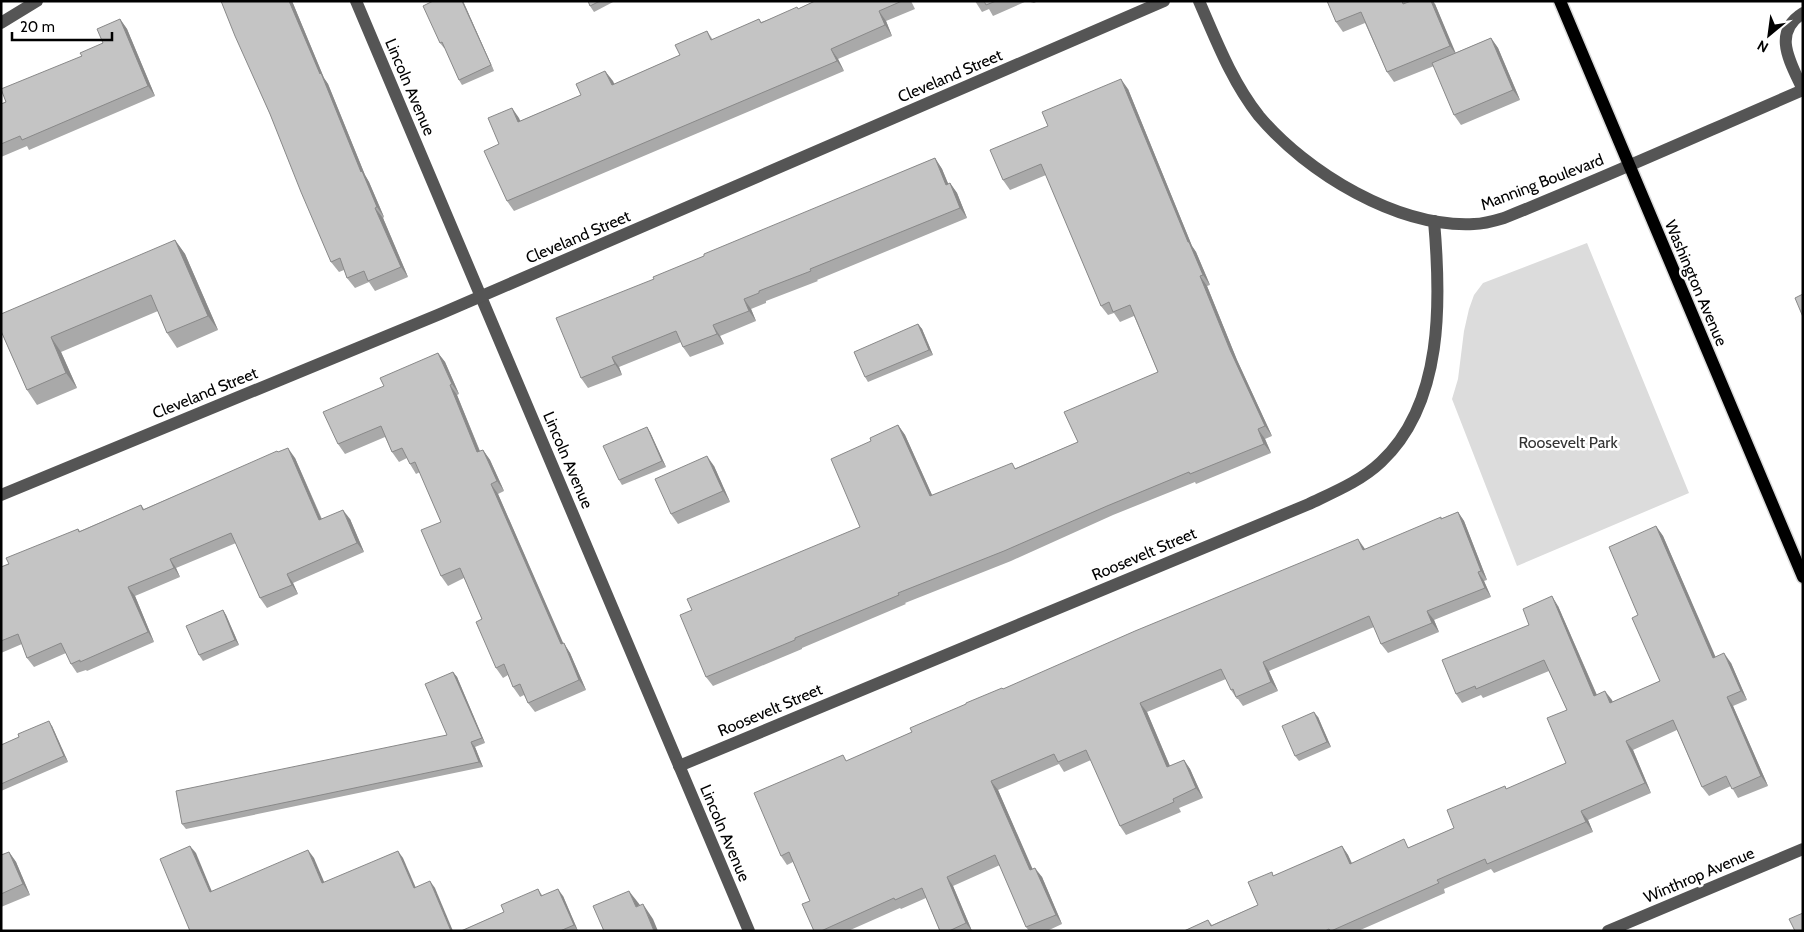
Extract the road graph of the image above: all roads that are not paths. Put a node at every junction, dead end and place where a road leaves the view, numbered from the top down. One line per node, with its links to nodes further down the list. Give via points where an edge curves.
1 (37, 1): 7 (street)
2 (356, 1): 11 (street, Lincoln Avenue)
3 (1164, 1): 11 (street, Cleveland Street)
4 (1199, 1): 10 (street, Manning Boulevard, via 1242,90 1259,115 1287,144 1318,169 1370,200)
5 (1560, 1): 9 (main road, Washington Avenue)
6 (1803, 13): 8 (street, Manning Boulevard, via 1792,21 1786,32 1790,62)
7 (1, 23)
8 (1803, 90): 9 (street, Manning Boulevard)
9 (1630, 166): 10 (street, Manning Boulevard, via 1486,223); 13 (main road, Washington Avenue)
10 (1434, 221): 14 (street, Roosevelt Street, via 1438,266 1436,333 1430,368 1421,400 1408,428 1390,453 1367,473 1309,504)
11 (481, 296): 12 (street, Cleveland Street); 14 (street, Lincoln Avenue)
12 (1, 495)
13 (1803, 577)
14 (679, 766): 16 (street, Lincoln Avenue)
15 (1803, 849): 17 (street, Winthrop Avenue)
16 (749, 931)
17 (1608, 931)

